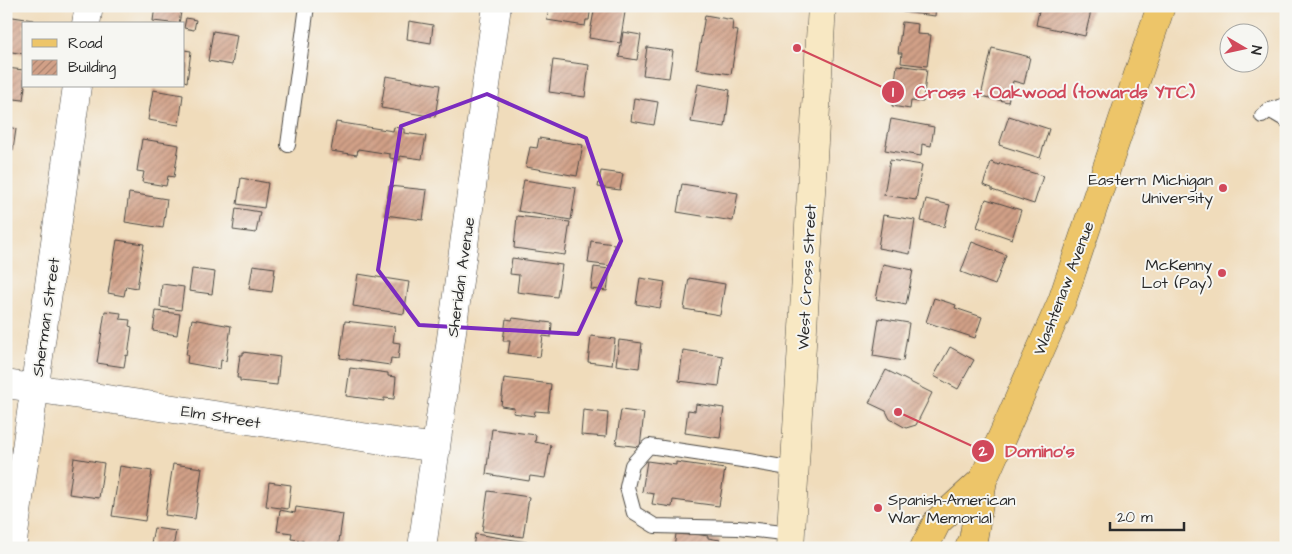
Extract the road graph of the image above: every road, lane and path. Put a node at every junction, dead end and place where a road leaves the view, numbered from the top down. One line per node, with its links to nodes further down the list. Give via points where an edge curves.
1 (89, 6): 6 (street)
2 (307, 6): 10 (lane)
3 (497, 6): 13 (street, Sheridan Avenue)
4 (822, 6): 14 (main road, West Cross Street)
5 (1161, 6): 15 (main road, Washtenaw Avenue, via 1062,301)
6 (86, 22)
7 (77, 88): 12 (street, Sherman Street)
8 (1286, 105): 9 (lane, via 1265,113)
9 (1286, 120)
10 (288, 145)
11 (6, 384): 12 (street, Elm Street)
12 (35, 389): 13 (street, Elm Street); 17 (street, Sherman Street)
13 (436, 448): 18 (street, Sheridan Avenue)
14 (794, 469): 16 (main road, West Cross Street); 16 (lane, via 649,446 632,465 627,487 634,514 655,526 738,528)
15 (983, 480): 19 (main road, Washtenaw Avenue, via 937,522); 20 (main road, Washtenaw Avenue)
16 (790, 541)
17 (12, 548)
18 (422, 548)
19 (924, 548)
20 (969, 548)

